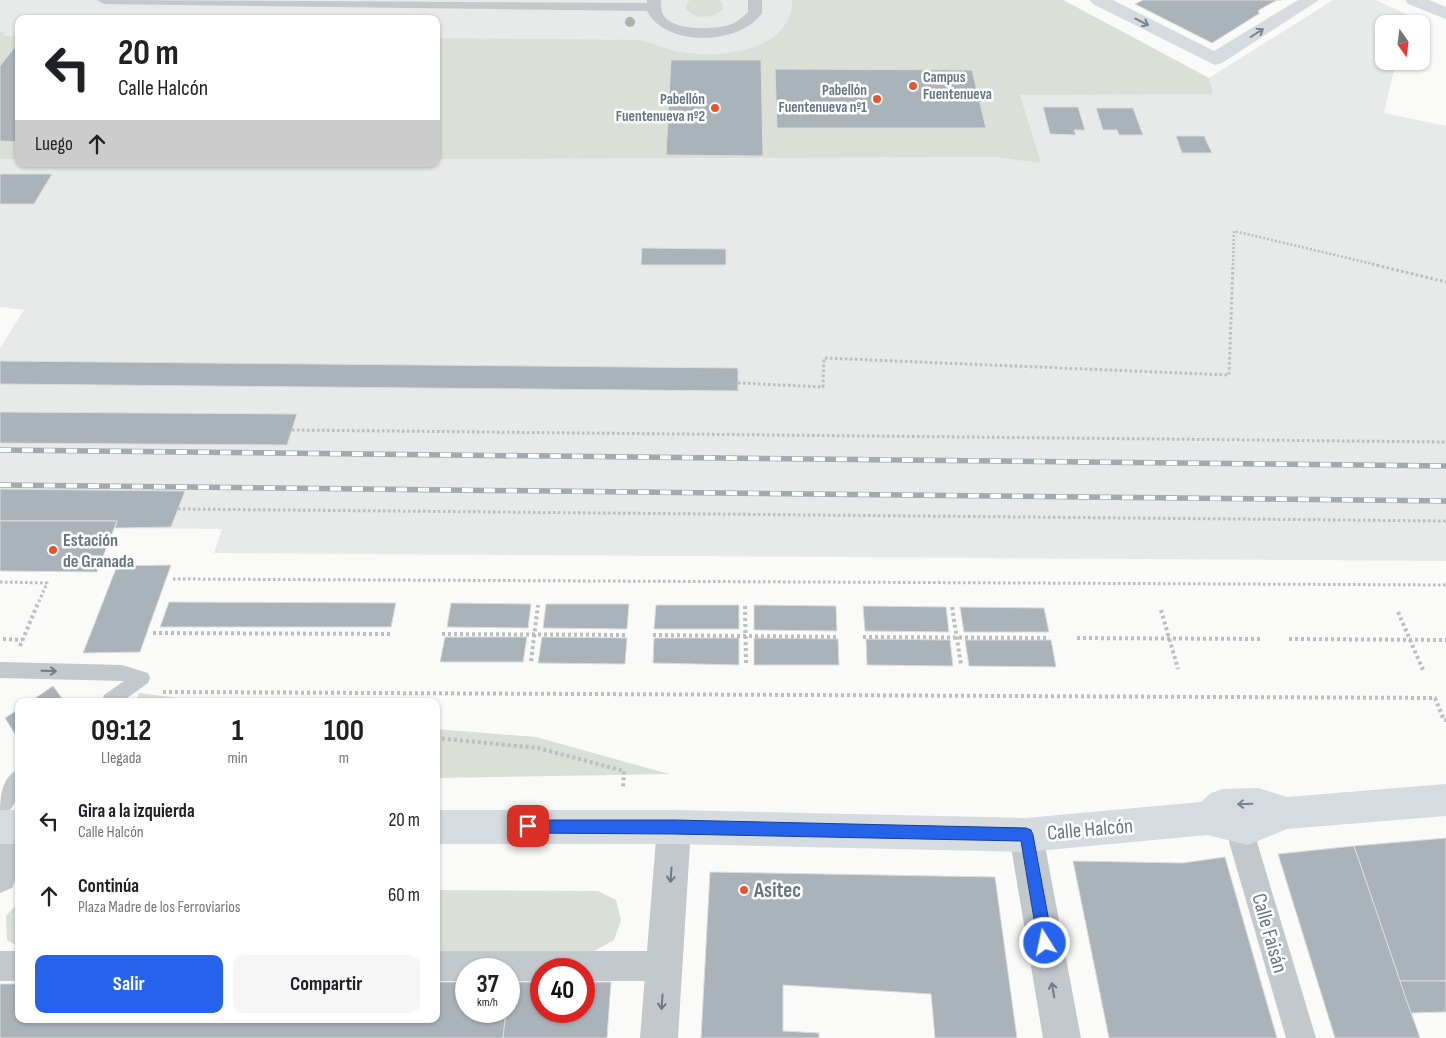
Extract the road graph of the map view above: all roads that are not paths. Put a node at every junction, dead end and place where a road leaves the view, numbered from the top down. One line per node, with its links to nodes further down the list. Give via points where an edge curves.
1 (104, 0): 6 (street)
2 (755, 0): 6 (street, via 755,13 748,21 707,34 683,31 664,23 656,15)
3 (1099, 0): 4 (main road, one-way to 4, via 1215,59)
4 (1310, 0)
5 (1414, 0): 7 (main road)
6 (654, 4)
7 (1446, 14)
8 (0, 670): 9 (lane, one-way to 9, via 122,673 142,678)
9 (114, 698)
10 (15, 784): 12 (lane)
11 (1446, 800): 13 (main road, Calle Halcón)
12 (0, 808)
13 (1287, 813): 14 (main road, Calle Halcón, one-way to 14, via 1259,804 1223,805); 19 (main road, Calle Halcón)
14 (1207, 818): 19 (main road, Calle Halcón); 20 (main road, Calle Halcón)
15 (0, 827): 18 (main road)
16 (440, 827): 17 (main road, Calle Halcón)
17 (674, 827): 20 (main road, Calle Halcón); 26 (street, one-way to 26)
18 (15, 828)
19 (1248, 828): 29 (street, Calle Faisán, via 1243,842)
20 (1026, 835): 28 (street, one-way to 20)
21 (15, 838): 22 (street)
22 (0, 876)
23 (0, 966): 24 (street)
24 (15, 966)
25 (440, 966): 26 (street)
26 (664, 966): 27 (street, one-way to 27)
27 (659, 1038)
28 (1062, 1038)
29 (1301, 1038)

